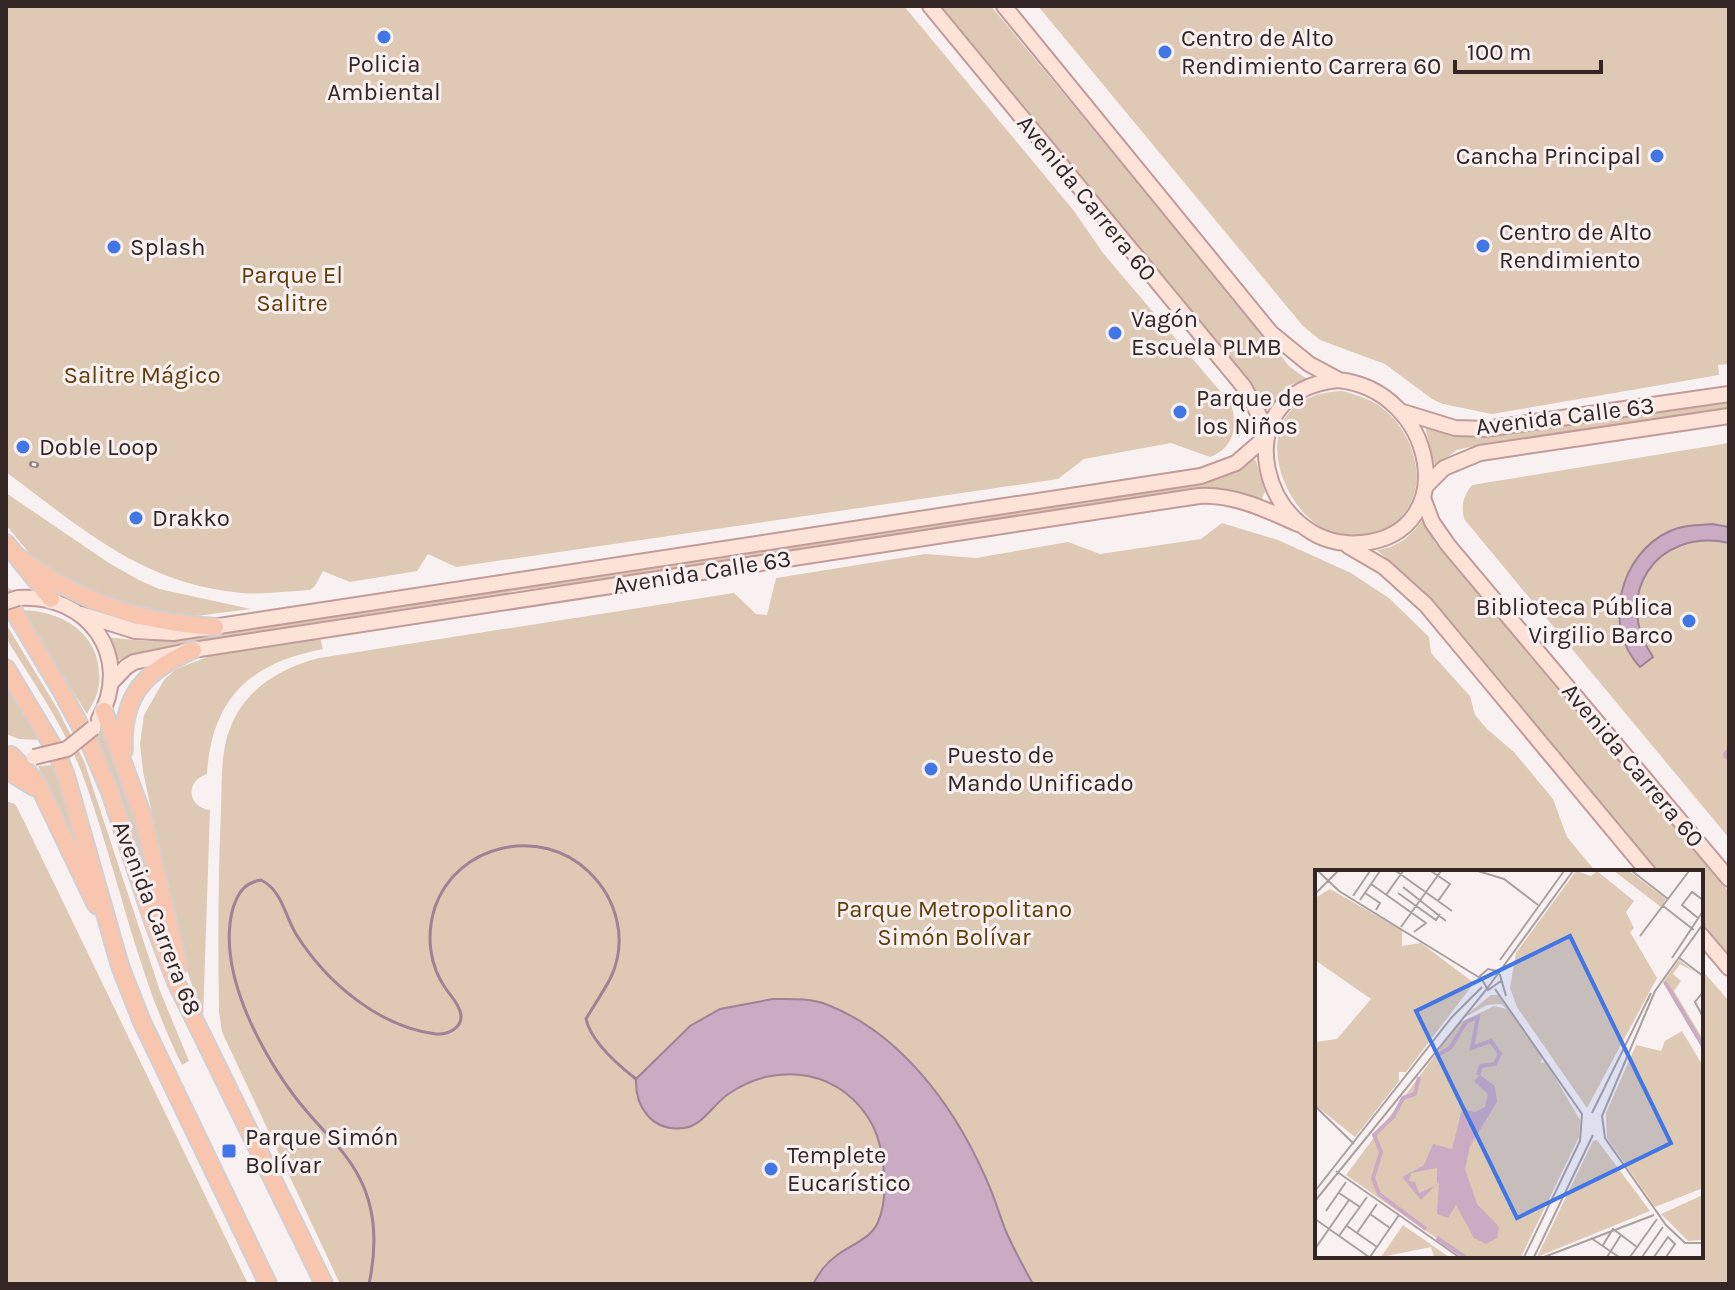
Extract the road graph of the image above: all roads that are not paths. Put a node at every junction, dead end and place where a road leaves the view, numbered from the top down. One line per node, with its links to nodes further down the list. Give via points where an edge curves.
1 (930, 6): 7 (main road, Avenida Carrera 60, via 1244,387)
2 (1004, 6): 3 (main road, via 1271,333)
3 (1338, 380): 5 (main road, via 1372,389); 7 (main road, via 1317,382 1292,395)
4 (1729, 394): 5 (main road, Avenida Calle 63, via 1485,429 1455,428)
5 (1403, 412): 8 (main road, via 1423,453)
6 (1729, 416): 8 (main road, Avenida Calle 63, via 1480,453 1444,468)
7 (1267, 434): 9 (main road, via 1270,477); 12 (main road, Avenida Calle 63, via 1236,463 1201,476)
8 (1424, 492): 10 (main road, via 1412,516 1390,535 1360,544); 25 (main road, Avenida Carrera 60, via 1432,522 1448,545)
9 (1298, 524): 10 (main road); 13 (main road, Avenida Calle 63, via 1231,499 1199,496)
10 (1340, 543): 24 (main road, via 1384,567 1426,605)
11 (9, 548): 14 (main road); 17 (main road, via 55,582 105,606 160,621)
12 (591, 569): 13 (main road); 17 (main road, Avenida Calle 63)
13 (594, 588): 18 (main road, Avenida Calle 63)
14 (51, 599): 15 (main road); 16 (main road, Avenida Calle 63)
15 (10, 600): 29 (main road, Avenida Carrera 68, via 100,767)
16 (81, 614): 17 (main road, Avenida Calle 63, via 156,633); 20 (main road, via 105,645)
17 (215, 627)
18 (193, 650): 20 (main road, Avenida Calle 63, via 134,662); 23 (main road, via 162,664 136,691 124,722)
19 (6, 668): 26 (main road, Avenida Carrera 68, via 57,753)
20 (111, 683): 21 (main road)
21 (104, 711): 22 (main road, bridge, via 67,749); 23 (main road)
22 (8, 759): 26 (main road, via 46,800)
23 (125, 767): 29 (main road, via 143,817)
24 (1646, 870)
25 (1729, 879)
26 (111, 935): 30 (main road, Avenida Carrera 68, via 147,1035)
27 (1703, 937): 28 (main road)
28 (1729, 968)
29 (188, 1007): 31 (main road, Avenida Carrera 68)
30 (268, 1284)
31 (324, 1284)

